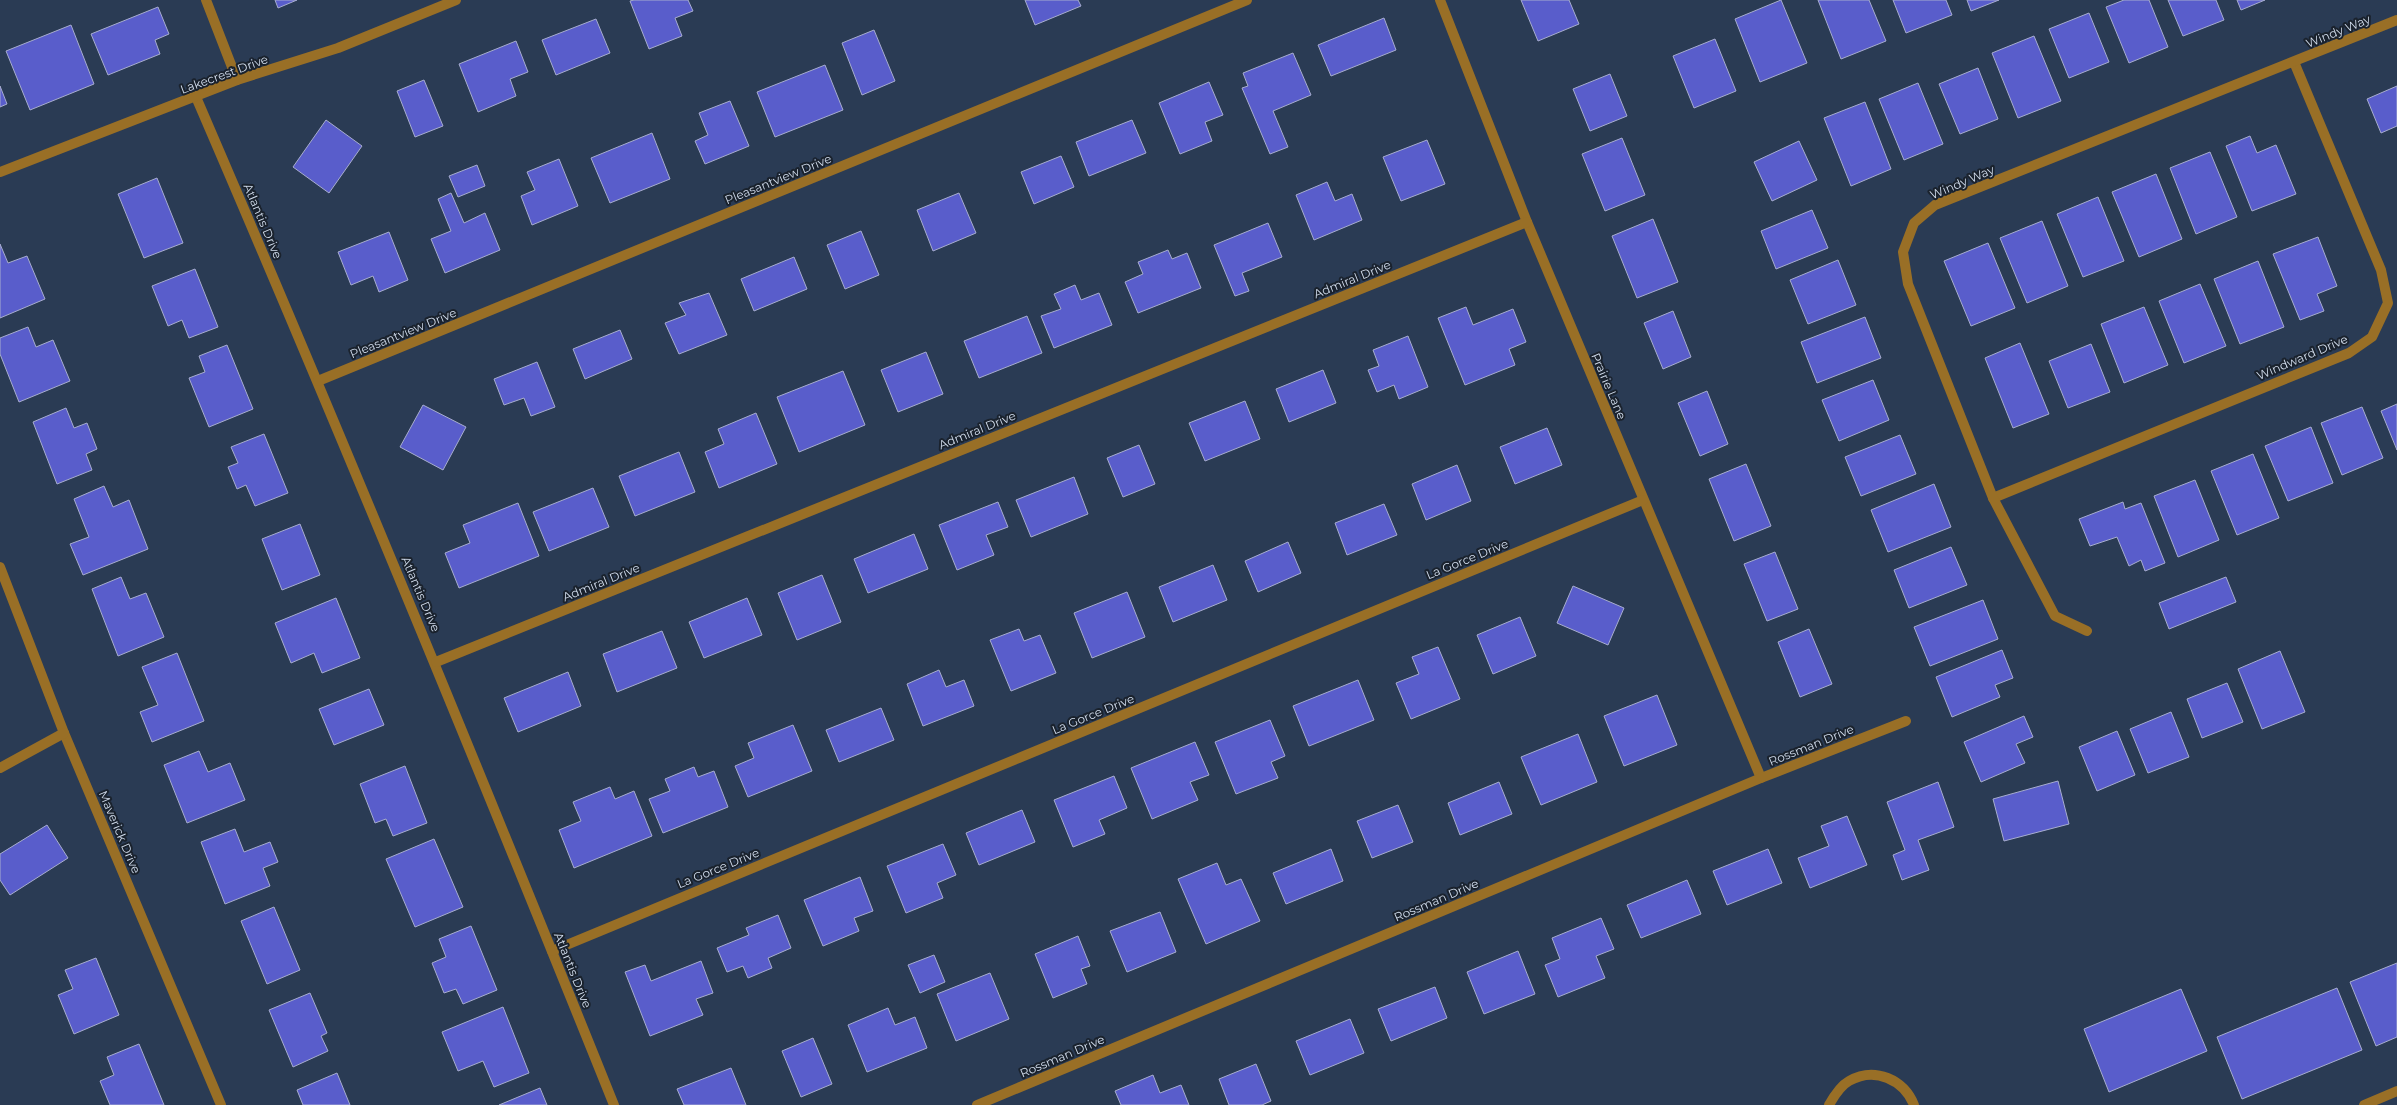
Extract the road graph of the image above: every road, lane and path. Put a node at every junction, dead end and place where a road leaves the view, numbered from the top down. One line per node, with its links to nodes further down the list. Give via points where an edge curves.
1 (206, 0): 7 (street)
2 (456, 0): 7 (street, Lakecrest Drive, via 338,48)
3 (1247, 0): 11 (street, Pleasantview Drive)
4 (1440, 0): 10 (street, Prairie Lane)
5 (2397, 20): 6 (street, Windy Way)
6 (2294, 62): 12 (street, Windy Way, via 1935,205 1914,224 1903,252 1908,284); 12 (street, Windward Drive, via 2382,270 2388,303 2372,337 2349,353)
7 (237, 80): 8 (street, Lakecrest Drive)
8 (196, 96): 9 (street, Lakecrest Drive); 11 (street, Atlantis Drive)
9 (0, 172)
10 (1527, 222): 13 (street, Prairie Lane); 16 (street, Admiral Drive)
11 (318, 381): 16 (street, Atlantis Drive)
12 (1993, 498): 15 (street, Windy Way, via 2055,616)
13 (1643, 500): 20 (street, Prairie Lane); 21 (street, La Gorce Drive)
14 (0, 567): 18 (street, Maverick Drive)
15 (2087, 631)
16 (436, 662): 21 (street, Atlantis Drive)
17 (1906, 721): 20 (street, Rossman Drive)
18 (64, 733): 19 (street); 23 (street, Maverick Drive)
19 (0, 768)
20 (1761, 778): 25 (street, Rossman Drive)
21 (552, 951): 24 (street, Atlantis Drive)
22 (2397, 1091): 28 (street)
23 (221, 1105)
24 (614, 1105)
25 (977, 1105)
26 (1829, 1105): 27 (street, via 1849,1081 1879,1075 1893,1079 1910,1094)
27 (1914, 1105)
28 (2364, 1105)

